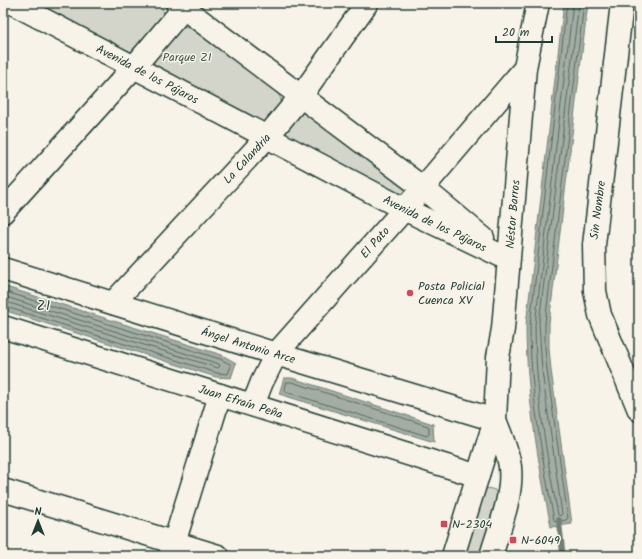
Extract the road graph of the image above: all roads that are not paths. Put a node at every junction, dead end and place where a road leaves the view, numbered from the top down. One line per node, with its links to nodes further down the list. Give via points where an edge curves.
1 (12, 3): 6 (street, Avenida de los Pájaros)
2 (367, 3): 8 (street, La Calandria)
3 (622, 3): 20 (street, Sin Nombre, via 594,246 595,291 600,315)
4 (183, 5): 6 (street); 8 (street, Avenida de los Pájaros)
5 (537, 5): 7 (street, Néstor Barros)
6 (134, 67): 9 (street, Avenida de los Pájaros); 12 (street)
7 (525, 68): 10 (street, El Pato); 13 (street, Néstor Barros)
8 (301, 96): 9 (street, La Calandria); 10 (street, Avenida de los Pájaros)
9 (267, 137): 11 (street, Avenida de los Pájaros); 15 (street, La Calandria)
10 (423, 188): 11 (street, El Pato); 13 (street, Avenida de los Pájaros)
11 (404, 209): 13 (street, Avenida de los Pájaros); 17 (street, El Pato)
12 (3, 212)
13 (508, 259): 21 (street, Néstor Barros, via 503,329 498,357)
14 (3, 269): 15 (street, Ángel Antonio Arce)
15 (113, 303): 17 (street, Ángel Antonio Arce)
16 (3, 326): 18 (street, Juan Efraín Peña)
17 (276, 354): 19 (street, El Pato); 21 (street, Ángel Antonio Arce)
18 (220, 395): 19 (street, Juan Efraín Peña); 24 (street)
19 (253, 405): 22 (street, Juan Efraín Peña)
20 (639, 410)
21 (495, 420): 22 (street, Néstor Barros); 27 (street, Néstor Barros, via 509,458 511,476 507,503)
22 (478, 476): 26 (street, Néstor Barros)
23 (3, 490): 24 (street)
24 (172, 549): 25 (street)
25 (218, 556)
26 (453, 556)
27 (491, 556)

